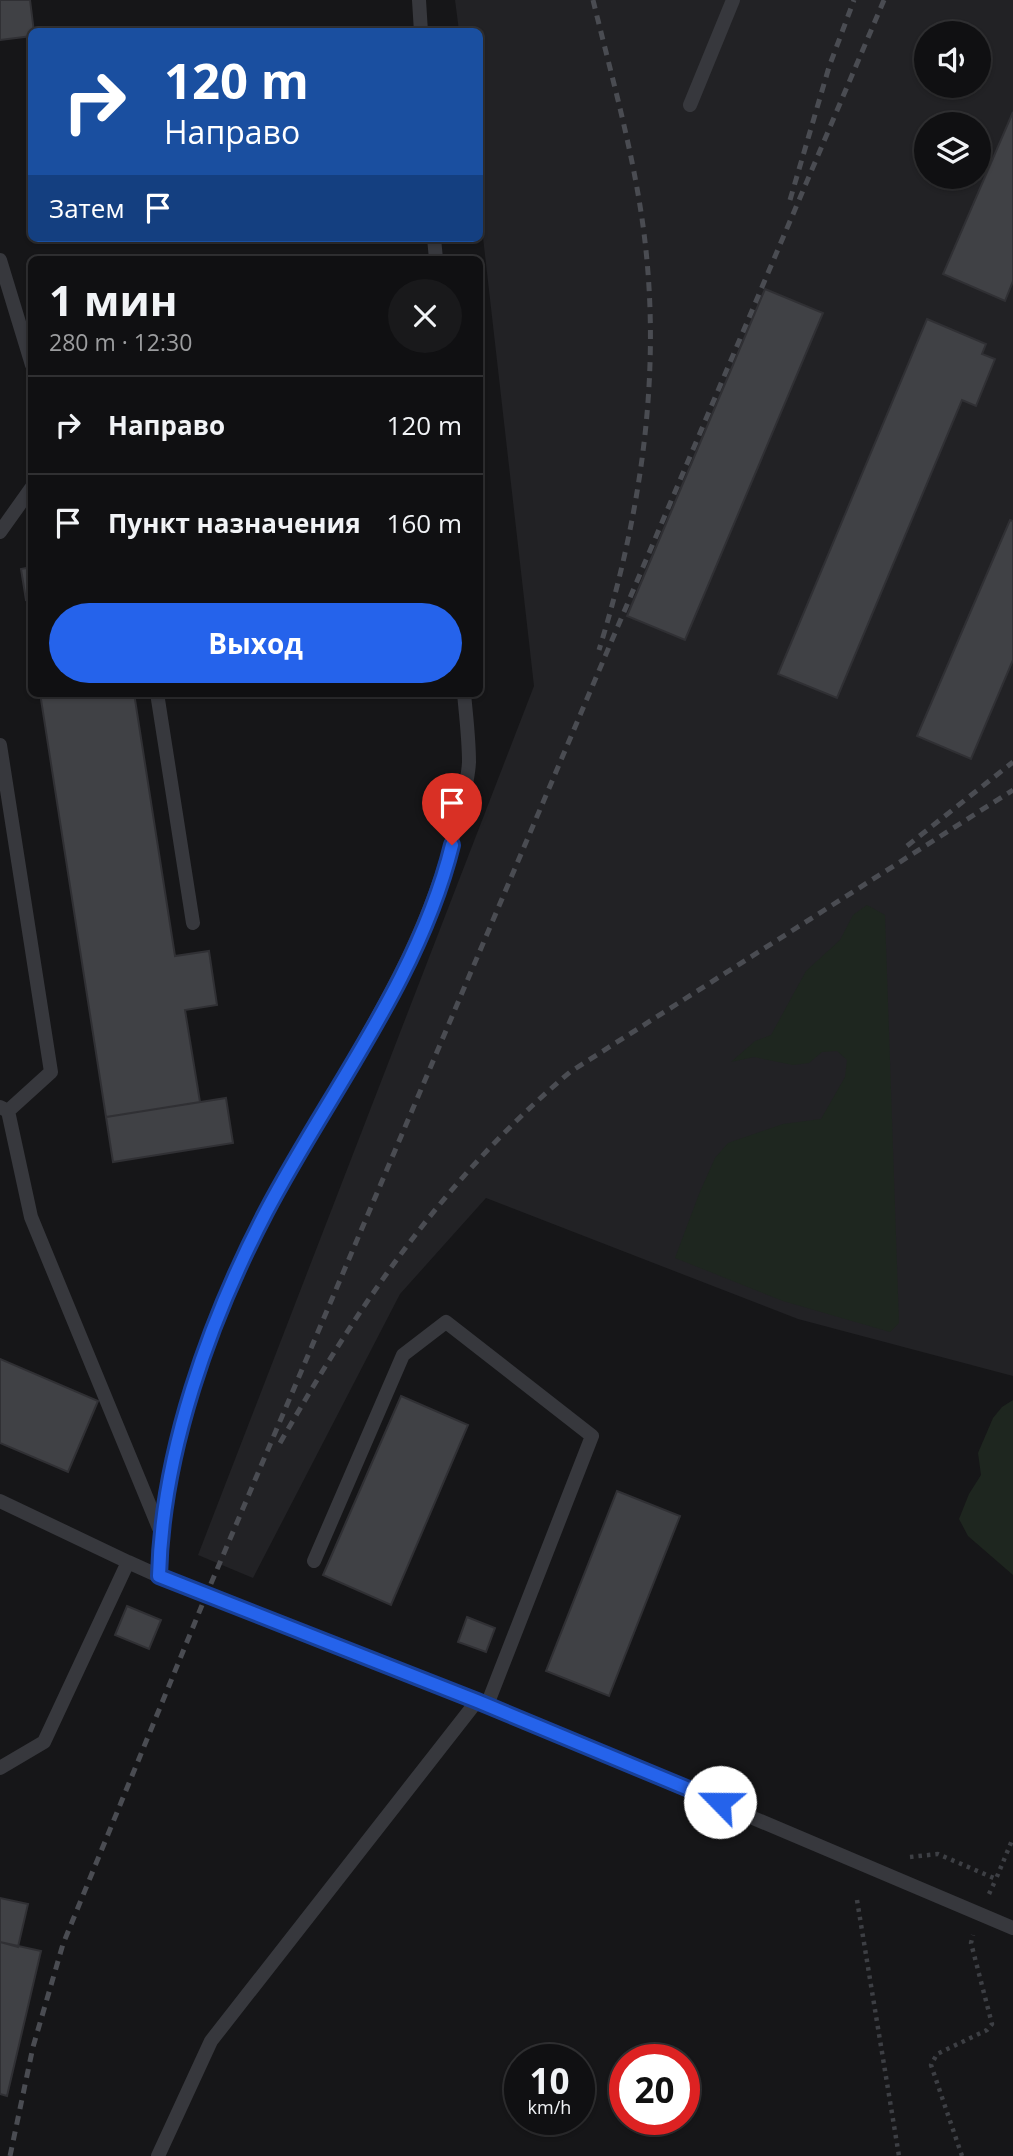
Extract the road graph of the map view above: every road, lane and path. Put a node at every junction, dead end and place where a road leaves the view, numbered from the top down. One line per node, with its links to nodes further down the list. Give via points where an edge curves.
1 (419, 0): 3 (lane)
2 (733, 0): 4 (lane)
3 (421, 28)
4 (690, 105)
5 (0, 260): 6 (lane)
6 (28, 352)
7 (28, 493): 8 (lane)
8 (0, 532)
9 (159, 697): 12 (lane)
10 (464, 697): 15 (lane, via 469,763 447,865 401,975 266,1213 237,1274 183,1422)
11 (0, 745): 13 (lane, via 51,1072)
12 (193, 923)
13 (4, 1109): 15 (lane, via 31,1217)
14 (0, 1501): 17 (lane)
15 (160, 1529): 18 (lane)
16 (314, 1561): 19 (lane, via 403,1355 446,1322 592,1436)
17 (128, 1562): 18 (lane); 20 (lane, via 44,1742)
18 (159, 1576): 19 (lane)
19 (482, 1703): 25 (lane); 27 (lane, via 211,2040)
20 (0, 1768)
21 (1013, 1838): 23 (path)
22 (906, 1858): 23 (path, via 938,1854)
23 (996, 1879): 25 (path)
24 (857, 1900): 28 (path)
25 (981, 1914): 26 (lane); 29 (path, via 971,1943 992,2024 937,2054 931,2065)
26 (1013, 1928)
27 (158, 2156)
28 (899, 2156)
29 (962, 2156)

